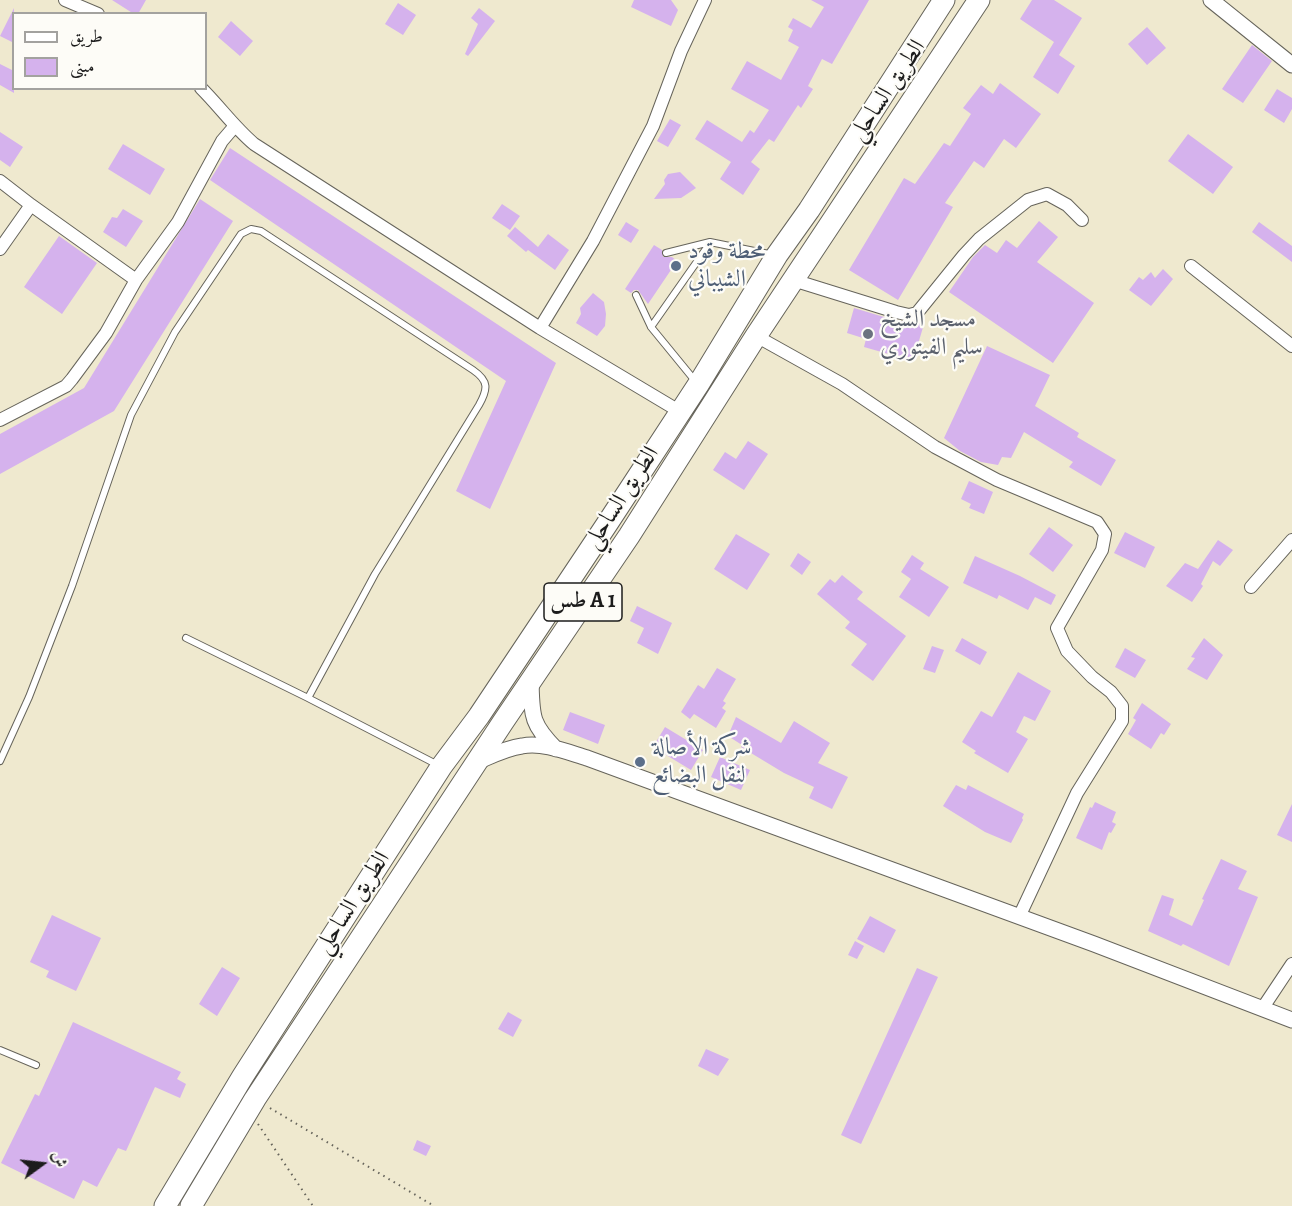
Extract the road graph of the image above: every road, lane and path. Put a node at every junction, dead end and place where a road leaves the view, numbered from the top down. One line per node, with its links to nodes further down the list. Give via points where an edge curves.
1 (65, 0): 6 (street)
2 (705, 0): 22 (street, via 653,126 593,241)
3 (944, 0): 16 (highway, الطريق الساحلي / طس A 1)
4 (979, 0): 19 (highway, الطريق الساحلي / طس A 1)
5 (1211, 0): 7 (street)
6 (93, 12)
7 (1292, 64)
8 (203, 90): 9 (street)
9 (234, 127): 18 (street, via 222,141 178,222); 22 (street, via 254,144)
10 (0, 181): 11 (street)
11 (31, 205): 14 (street); 18 (street)
12 (1082, 220): 19 (street, via 1047,194 1028,200 979,239 917,313 909,315)
13 (710, 242): 15 (lane); 16 (lane); 21 (lane)
14 (0, 249)
15 (666, 253)
16 (777, 255): 25 (highway, الطريق الساحلي / طس A 1)
17 (1191, 266): 24 (street)
18 (136, 280): 27 (street, via 106,333 66,386)
19 (793, 280): 23 (highway, الطريق الساحلي / طس A 1)
20 (636, 296): 21 (lane)
21 (651, 327): 25 (lane)
22 (540, 328): 26 (street)
23 (756, 336): 29 (highway, الطريق الساحلي / طس A 1); 39 (street, via 842,384 935,447 997,480 1097,522 1105,534 1102,550 1057,628 1067,651 1122,706 1122,721 1077,793)
24 (1292, 346)
25 (698, 385): 26 (highway, الطريق الساحلي / طس A 1)
26 (679, 411): 28 (highway, الطريق الساحلي / طس A 1)
27 (0, 420)
28 (607, 524): 29 (highway); 38 (highway, الطريق الساحلي / طس A 1, via 479,716)
29 (629, 536): 33 (highway, الطريق الساحلي / طس A 1)
30 (1292, 540): 31 (street)
31 (1251, 587)
32 (186, 638): 34 (lane)
33 (531, 679): 35 (street, via 533,718); 37 (highway, الطريق الساحلي / طس A 1)
34 (308, 698): 36 (lane, via 375,574 479,405 486,387 483,377 473,370 261,231 251,229 241,234 176,332 131,415 72,586); 38 (lane)
35 (556, 749): 37 (street, via 520,746); 39 (street)
36 (0, 761)
37 (476, 763): 45 (highway, الطريق الساحلي / طس A 1)
38 (441, 766): 46 (highway, الطريق الساحلي / طس A 1, via 243,1076)
39 (1019, 917): 41 (street)
40 (1292, 964): 41 (street)
41 (1262, 1009): 42 (street)
42 (1292, 1020)
43 (0, 1050): 44 (lane)
44 (36, 1065)
45 (252, 1104): 47 (highway, الطريق الساحلي / طس A 1); 48 (path); 49 (path)
46 (165, 1206)
47 (191, 1206)
48 (313, 1206)
49 (434, 1206)

